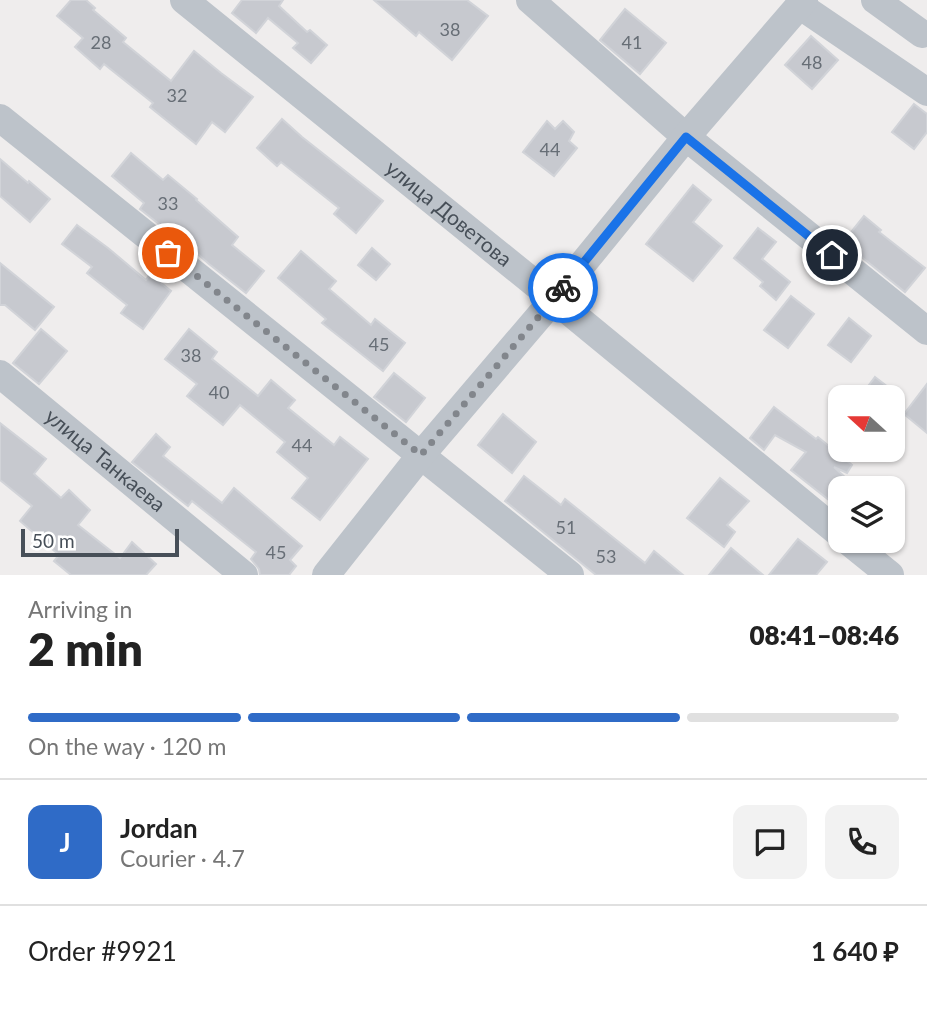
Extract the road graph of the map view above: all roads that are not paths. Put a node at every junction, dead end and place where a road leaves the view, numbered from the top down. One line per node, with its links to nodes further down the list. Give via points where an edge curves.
1 (184, 0): 9 (street, улица Доветова)
2 (530, 0): 8 (street)
3 (875, 0): 5 (street)
4 (802, 3): 6 (street); 8 (street)
5 (922, 34)
6 (927, 92)
7 (0, 118): 12 (street)
8 (686, 137): 9 (street); 10 (street)
9 (554, 299): 12 (street); 13 (street, улица Доветова)
10 (927, 331)
11 (0, 374): 15 (street, улица Танкаева)
12 (421, 455): 16 (street); 17 (street)
13 (828, 524)
14 (863, 553): 18 (street)
15 (244, 575)
16 (326, 575)
17 (570, 575)
18 (890, 575)

